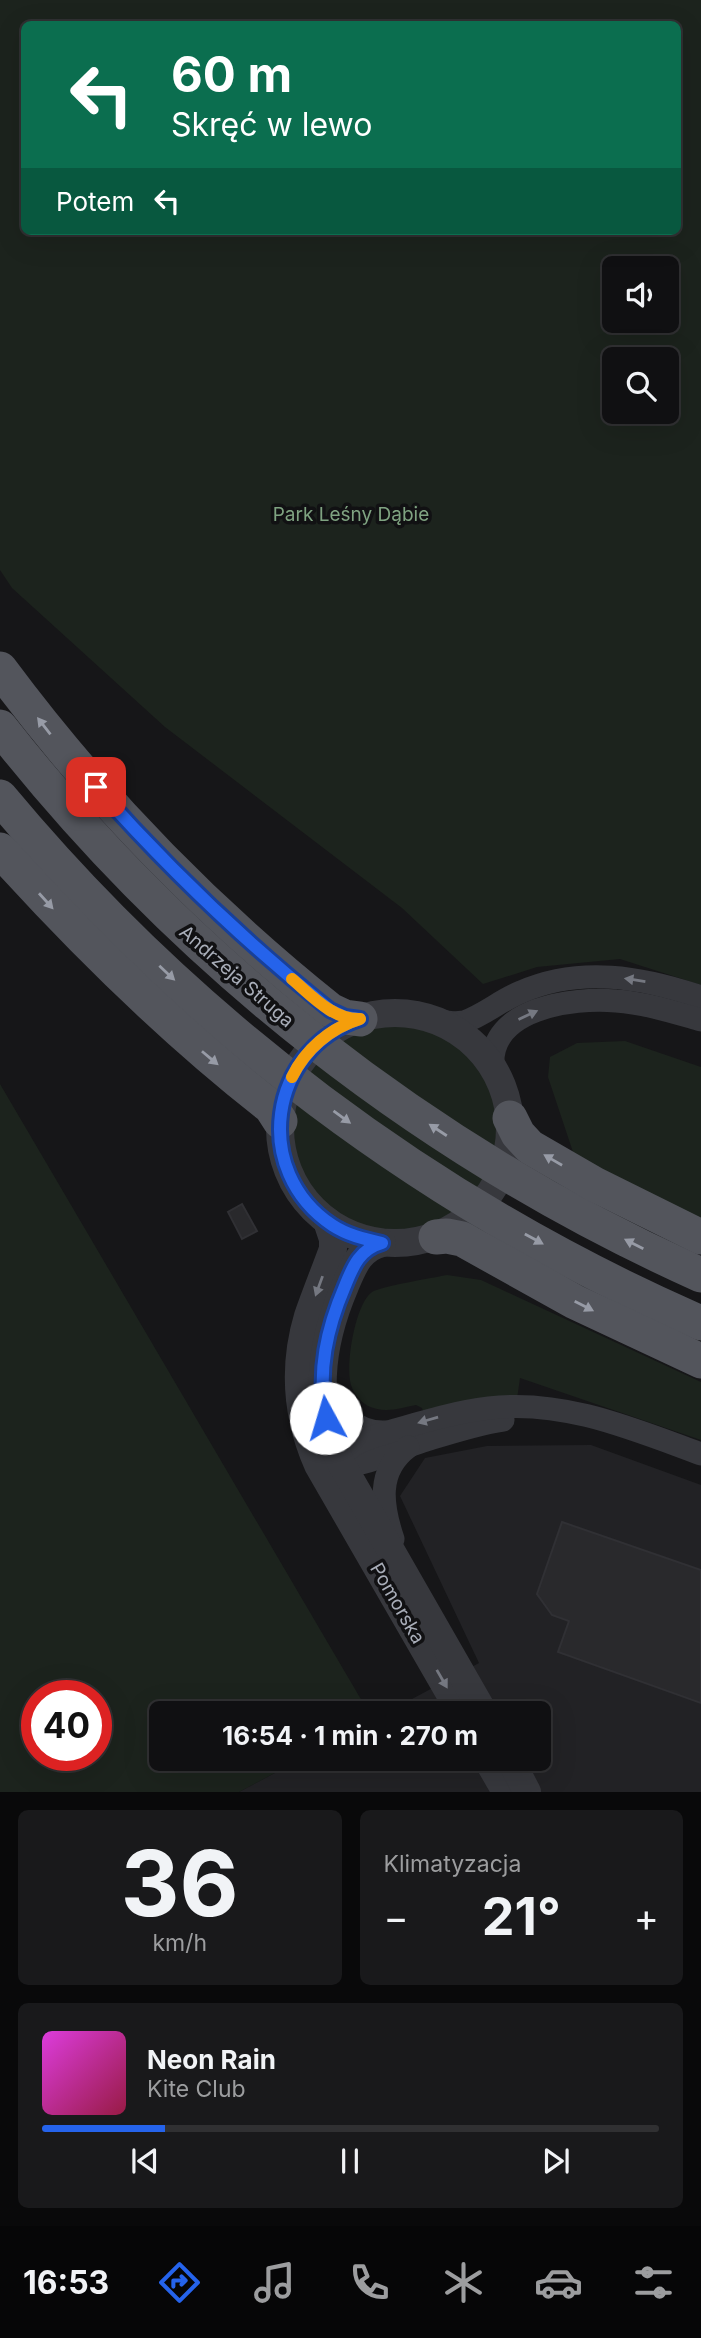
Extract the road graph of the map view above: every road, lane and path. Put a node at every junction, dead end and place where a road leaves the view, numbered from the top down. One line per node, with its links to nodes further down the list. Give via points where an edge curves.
1 (0, 669): 6 (main road, one-way to 1, via 330,1010 191,889 96,787)
2 (0, 727): 16 (main road, Andrzeja Struga, one-way to 2, via 534,1190 394,1101 275,1011 148,894 78,821)
3 (0, 797): 17 (main road, one-way to 17, via 166,973 316,1098 485,1212)
4 (0, 850): 11 (main road, one-way to 11, via 128,985 271,1107)
5 (701, 997): 8 (street, one-way to 8, via 632,979 583,976 525,990 464,1022)
6 (360, 1019): 8 (street, via 396,1013); 11 (street, via 327,1035 302,1060 288,1086)
7 (701, 1020): 9 (street, one-way to 7, via 502,1032 515,1021 555,1005 594,999 618,1001)
8 (438, 1021): 9 (street, via 469,1040)
9 (493, 1067): 10 (street)
10 (510, 1118): 13 (street, via 507,1158 492,1191 468,1218); 14 (main road, one-way to 10, via 530,1147)
11 (279, 1121): 12 (street, via 290,1177 306,1202)
12 (327, 1222): 15 (street, via 359,1238); 21 (street, Pomorska, one-way to 21, via 333,1249 308,1317 300,1357 300,1412)
13 (436, 1237): 15 (street); 18 (main road, one-way to 18, via 462,1239 575,1302)
14 (701, 1237)
15 (382, 1243): 19 (street, Pomorska, via 365,1250 352,1270 328,1334)
16 (699, 1274)
17 (689, 1318)
18 (701, 1361)
19 (322, 1380): 20 (street, via 332,1403 352,1423); 23 (street, Pomorska, via 326,1418)
20 (401, 1438): 22 (street, via 453,1414 498,1407 554,1409); 23 (street, via 362,1462); 25 (street, Pomorska, via 401,1452 383,1491 384,1511)
21 (310, 1447): 23 (street, Pomorska, via 323,1460); 24 (street, Pomorska)
22 (701, 1454)
23 (339, 1463): 24 (street, Pomorska, via 332,1479); 25 (street, Pomorska)
24 (334, 1493): 26 (street, Pomorska, one-way to 26)
25 (410, 1585): 27 (street, Pomorska)
26 (454, 1701)
27 (477, 1701)
28 (494, 1771): 30 (street)
29 (516, 1771): 31 (street)
30 (506, 1792)
31 (527, 1792)

